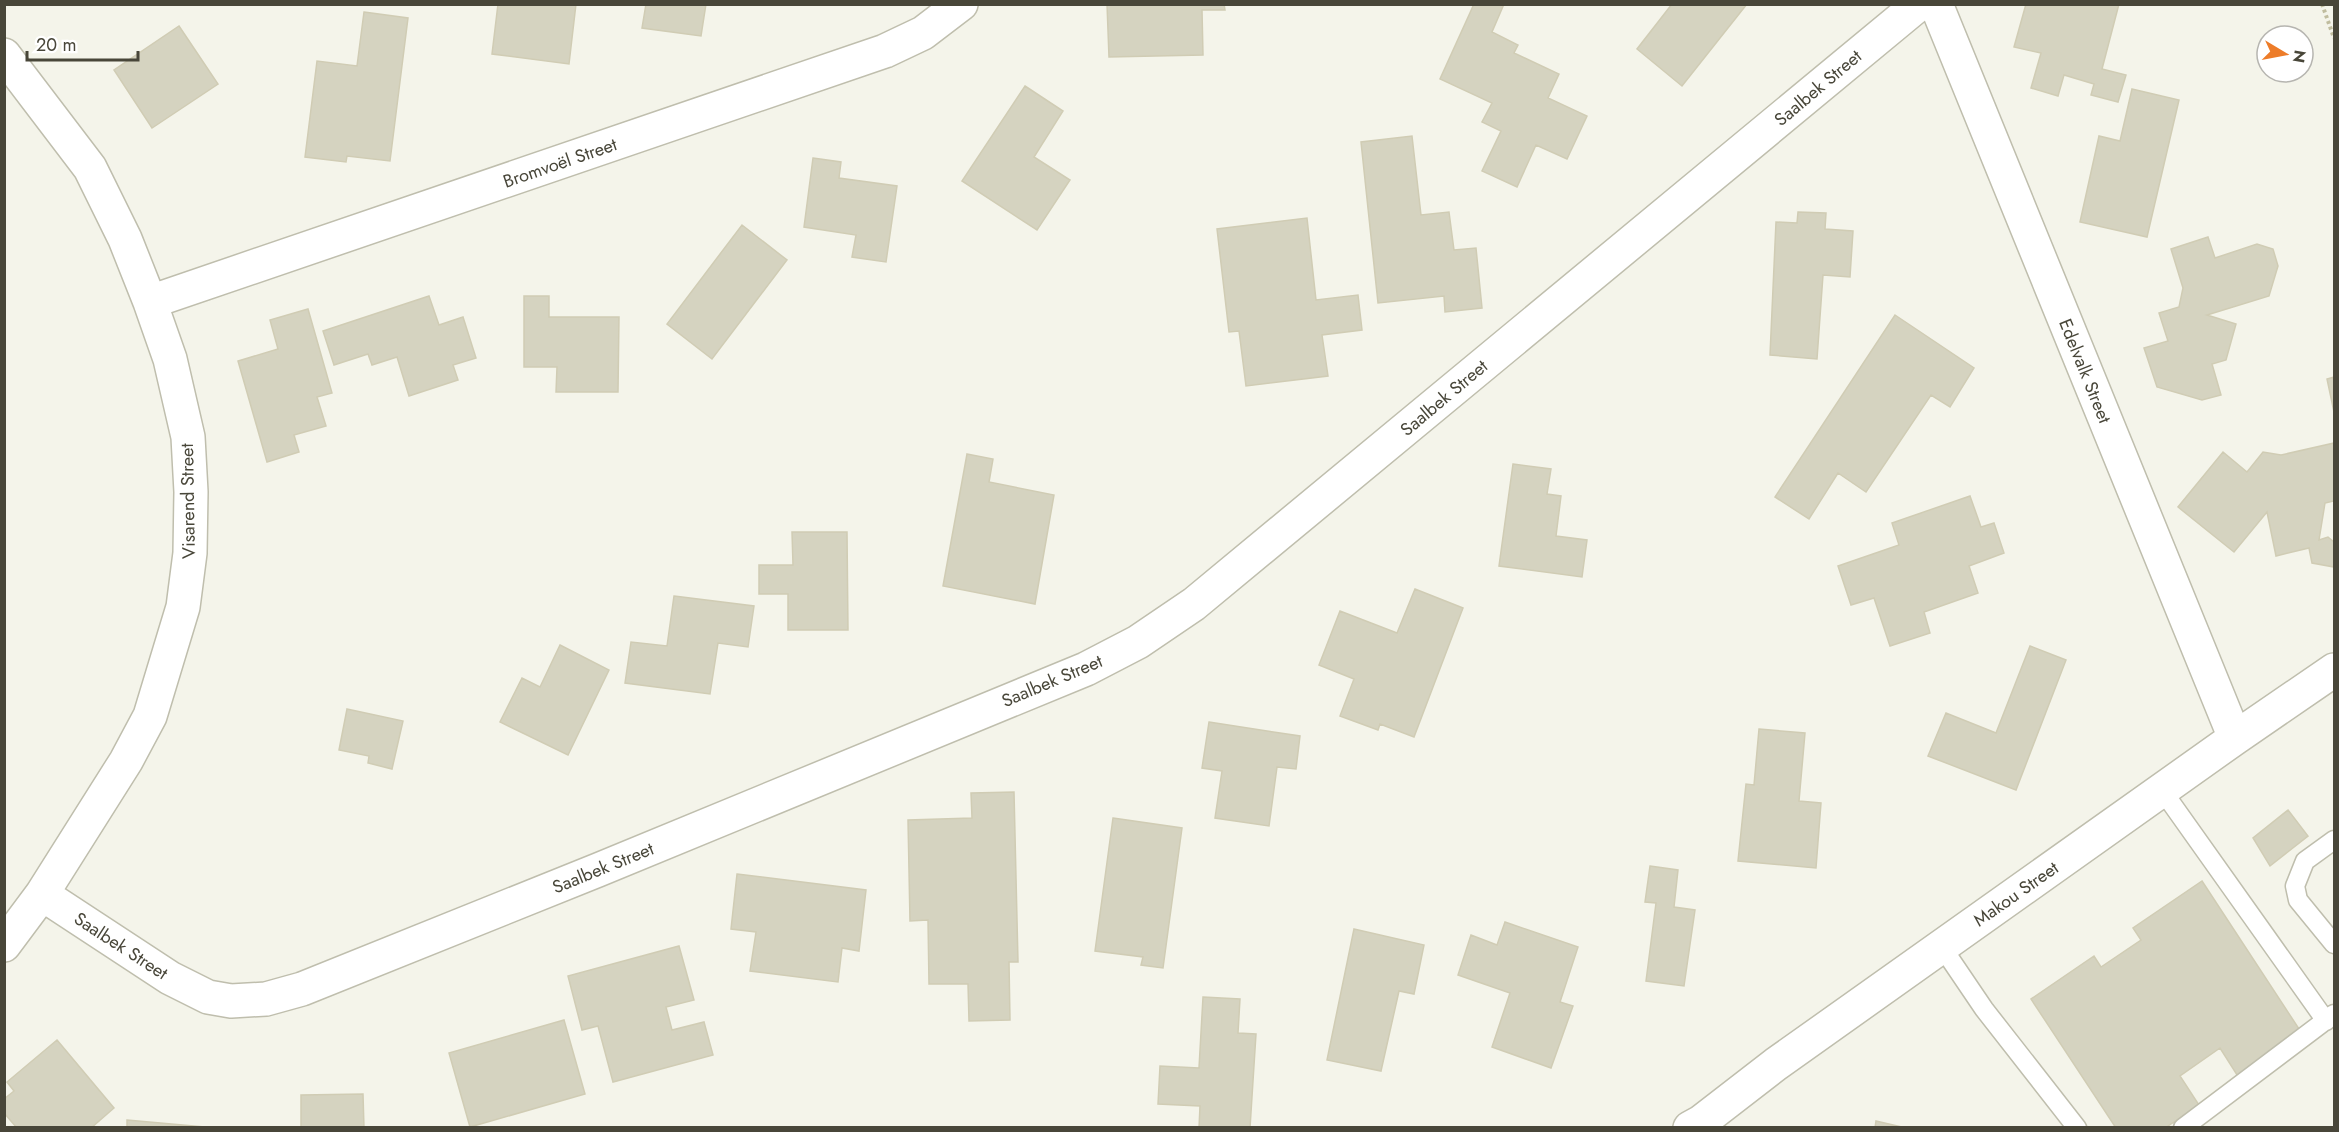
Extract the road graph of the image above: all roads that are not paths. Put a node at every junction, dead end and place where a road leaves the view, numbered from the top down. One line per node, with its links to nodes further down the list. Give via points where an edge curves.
1 (961, 4): 5 (street, Bromvoël Street, via 923,33 885,51)
2 (1918, 4): 10 (street, Saalbek Street, via 1194,604 1138,642 1086,669 521,901 302,989 266,999 231,1001 208,997 170,978)
3 (1936, 4): 7 (street, Edelvalk Street)
4 (4, 55): 5 (street, Visarend Street, via 90,168)
5 (150, 302): 10 (street, Visarend Street, via 170,359 188,437 190,553 183,607 150,716)
6 (2334, 670): 7 (street, Makou Street)
7 (2235, 738): 8 (street, Makou Street)
8 (2162, 790): 13 (street, Makou Street); 14 (lane)
9 (2334, 840): 11 (lane, via 2305,861 2295,886 2298,900)
10 (42, 894): 12 (street, Visarend Street)
11 (2334, 944)
12 (4, 945)
13 (1942, 947): 15 (street, Makou Street, via 1776,1064); 16 (lane, via 1984,1009)
14 (2330, 1018): 17 (lane)
15 (1699, 1126)
16 (2077, 1128)
17 (2183, 1128)

